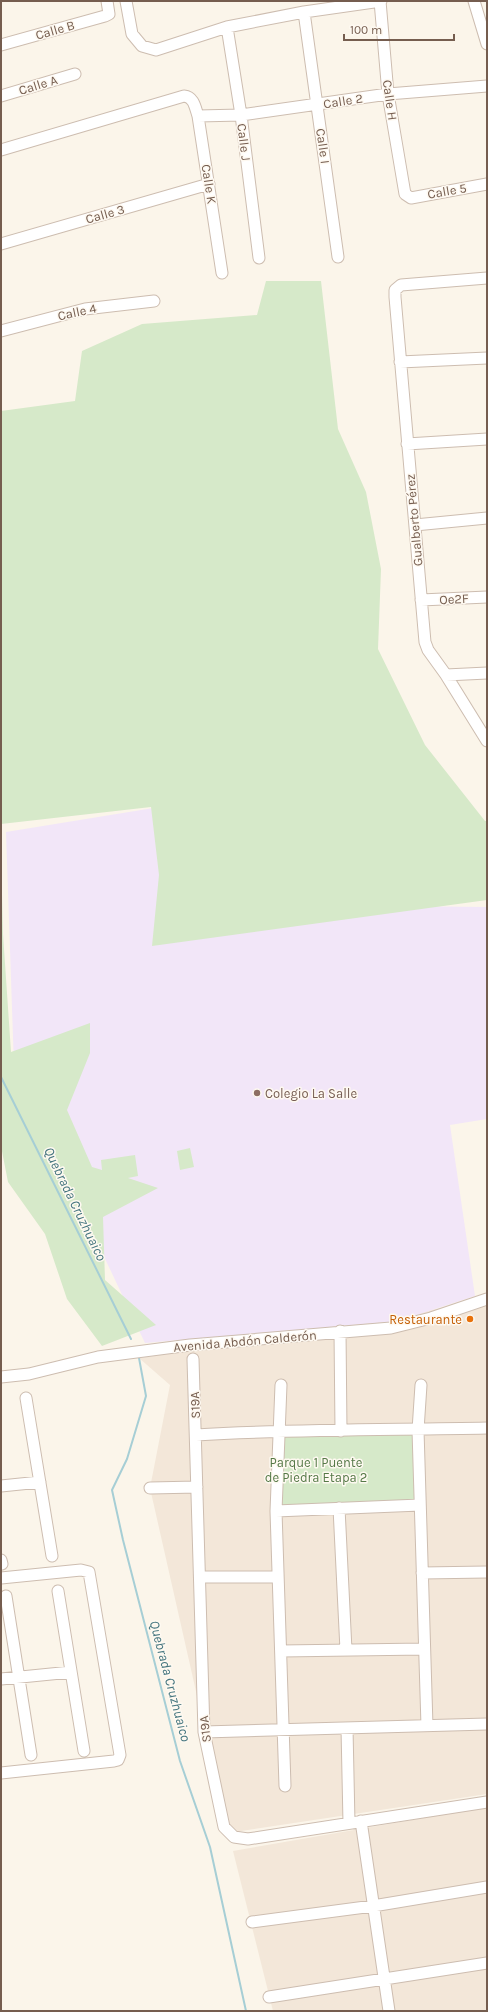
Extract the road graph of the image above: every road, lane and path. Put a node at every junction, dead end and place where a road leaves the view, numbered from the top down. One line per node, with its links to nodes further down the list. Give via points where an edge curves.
1 (107, 1): 8 (street, Calle B, via 109,14)
2 (126, 1): 6 (street, via 132,34 142,46 156,50)
3 (381, 1): 5 (street); 11 (street, Calle H)
4 (474, 1): 7 (street)
5 (304, 12): 6 (street); 13 (street, Calle I)
6 (227, 26): 14 (street, Calle J)
7 (487, 44)
8 (1, 45)
9 (75, 74): 12 (street, Calle A)
10 (487, 86): 11 (street, Calle 2)
11 (388, 94): 13 (street, Calle 2); 19 (street, Calle H)
12 (1, 96)
13 (317, 105): 14 (street, Calle 2); 21 (street, Calle I)
14 (241, 115): 15 (street, Calle 2); 22 (street, Calle J)
15 (198, 116): 16 (street, Calle K, via 193,101 189,96 184,96); 17 (street, Calle K)
16 (1, 150)
17 (209, 184): 20 (street, Calle 3); 23 (street, Calle K)
18 (487, 184): 19 (street, Calle 5)
19 (407, 197)
20 (1, 244)
21 (338, 257)
22 (259, 258)
23 (222, 273)
24 (487, 278): 28 (street, Gualberto Pérez, via 401,285 395,290)
25 (154, 301): 26 (street, Calle 4, via 85,309)
26 (1, 331)
27 (487, 358): 28 (street)
28 (400, 362): 30 (street, Gualberto Pérez)
29 (487, 439): 30 (street)
30 (407, 444): 32 (street, Gualberto Pérez)
31 (487, 518): 32 (street)
32 (415, 525): 34 (street, Gualberto Pérez)
33 (487, 597): 34 (street, Oe2F)
34 (421, 600): 36 (street, Gualberto Pérez, via 425,642)
35 (487, 673): 36 (street)
36 (446, 675): 37 (street, Gualberto Pérez)
37 (487, 741)
38 (487, 1299): 39 (street, Avenida Abdón Calderón, via 391,1328)
39 (340, 1331): 41 (street, Avenida Abdón Calderón, via 190,1345 98,1357 29,1374); 48 (street)
40 (193, 1359): 49 (street, S19A)
41 (1, 1377)
42 (280, 1385): 46 (street)
43 (421, 1385): 47 (street)
44 (26, 1398): 50 (street)
45 (487, 1428): 47 (street)
46 (278, 1430): 48 (street); 49 (street); 56 (street)
47 (418, 1430): 48 (street); 54 (street)
48 (341, 1431)
49 (196, 1435): 52 (street, S19A)
50 (40, 1482): 51 (street); 57 (street)
51 (1, 1486)
52 (197, 1486): 53 (street); 62 (street, S19A)
53 (150, 1488)
54 (420, 1505): 55 (street); 60 (street)
55 (339, 1508): 56 (street); 68 (street)
56 (276, 1511): 63 (street)
57 (52, 1556)
58 (1, 1560): 59 (street)
59 (2, 1564)
60 (422, 1572): 61 (street); 67 (street)
61 (487, 1572)
62 (200, 1577): 63 (street); 77 (street, S19A)
63 (278, 1577): 69 (street)
64 (1, 1578): 80 (street, via 81,1570 89,1572 120,1755 118,1760 114,1761)
65 (58, 1591): 70 (street)
66 (6, 1596): 71 (street)
67 (424, 1649): 68 (street); 74 (street)
68 (346, 1650): 69 (street)
69 (281, 1651): 76 (street)
70 (71, 1672): 71 (street); 78 (street)
71 (19, 1677): 72 (street); 79 (street)
72 (1, 1679)
73 (487, 1724): 74 (street)
74 (427, 1726): 75 (street)
75 (347, 1728): 76 (street); 84 (street)
76 (283, 1730): 77 (street); 81 (street)
77 (204, 1732): 84 (street, S19A, via 224,1827 234,1837 248,1839)
78 (84, 1751)
79 (31, 1755)
80 (1, 1773)
81 (285, 1786)
82 (487, 1802): 83 (street, S19A)
83 (361, 1821): 84 (street, S19A); 86 (street)
84 (349, 1823)
85 (487, 1887): 86 (street)
86 (373, 1906): 87 (street); 89 (street)
87 (252, 1922)
88 (487, 1963): 89 (street)
89 (384, 1979): 90 (street); 91 (street)
90 (269, 1997)
91 (389, 2011)

